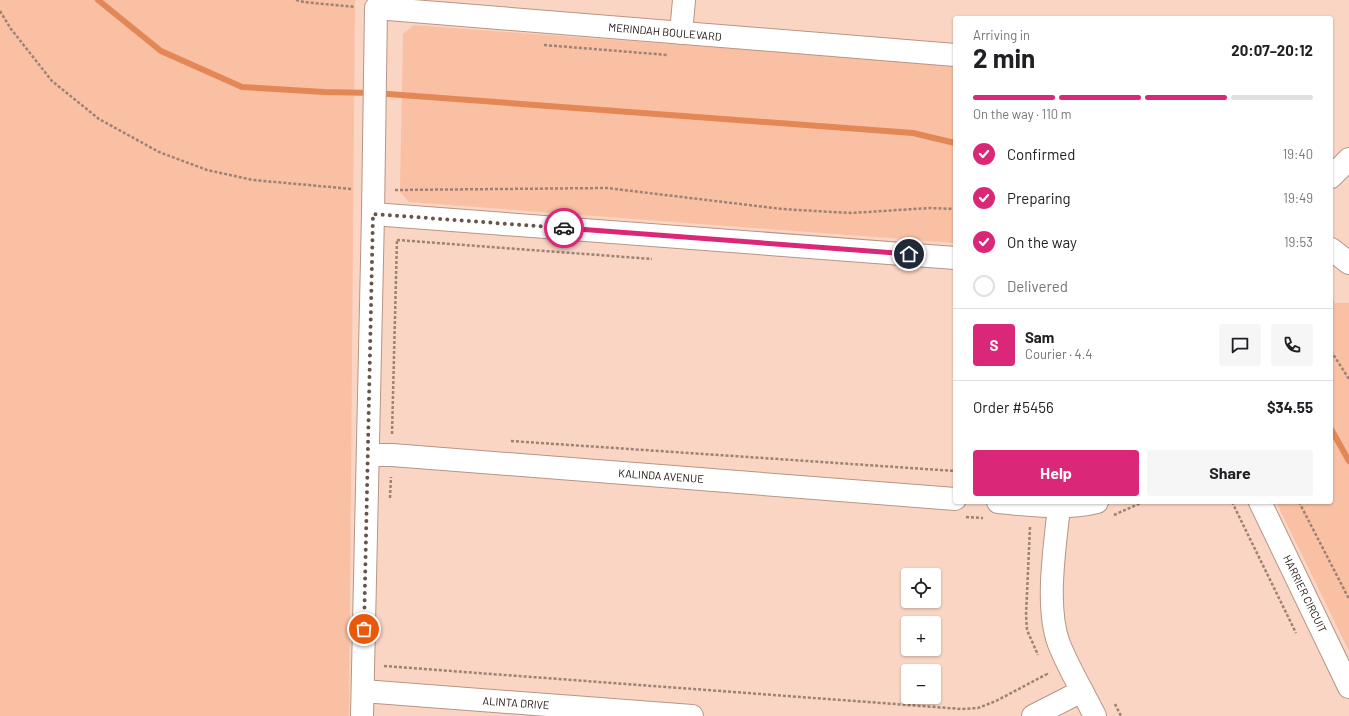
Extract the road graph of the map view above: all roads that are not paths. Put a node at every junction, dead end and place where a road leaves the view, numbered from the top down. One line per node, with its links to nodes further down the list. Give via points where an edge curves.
1 (684, 0): 2 (street)
2 (681, 33): 3 (street, MERINDAH BOULEVARD); 6 (street, MERINDAH BOULEVARD, via 376,8)
3 (953, 55)
4 (1349, 159): 5 (street)
5 (1333, 175)
6 (373, 214): 8 (street); 10 (street)
7 (1333, 251): 9 (street)
8 (953, 258)
9 (1349, 263)
10 (368, 455): 11 (street, KALINDA AVENUE); 17 (street)
11 (953, 499)
12 (1022, 504): 15 (street)
13 (1090, 504): 15 (street)
14 (1261, 504): 16 (street, HARRIER CIRCUIT)
15 (1059, 507): 18 (street, via 1052,613 1059,644)
16 (1349, 686)
17 (363, 691): 19 (street); 20 (street, ALINTA DRIVE)
18 (1082, 691): 21 (street); 22 (street)
19 (362, 716)
20 (692, 716)
21 (1033, 716)
22 (1095, 716)

